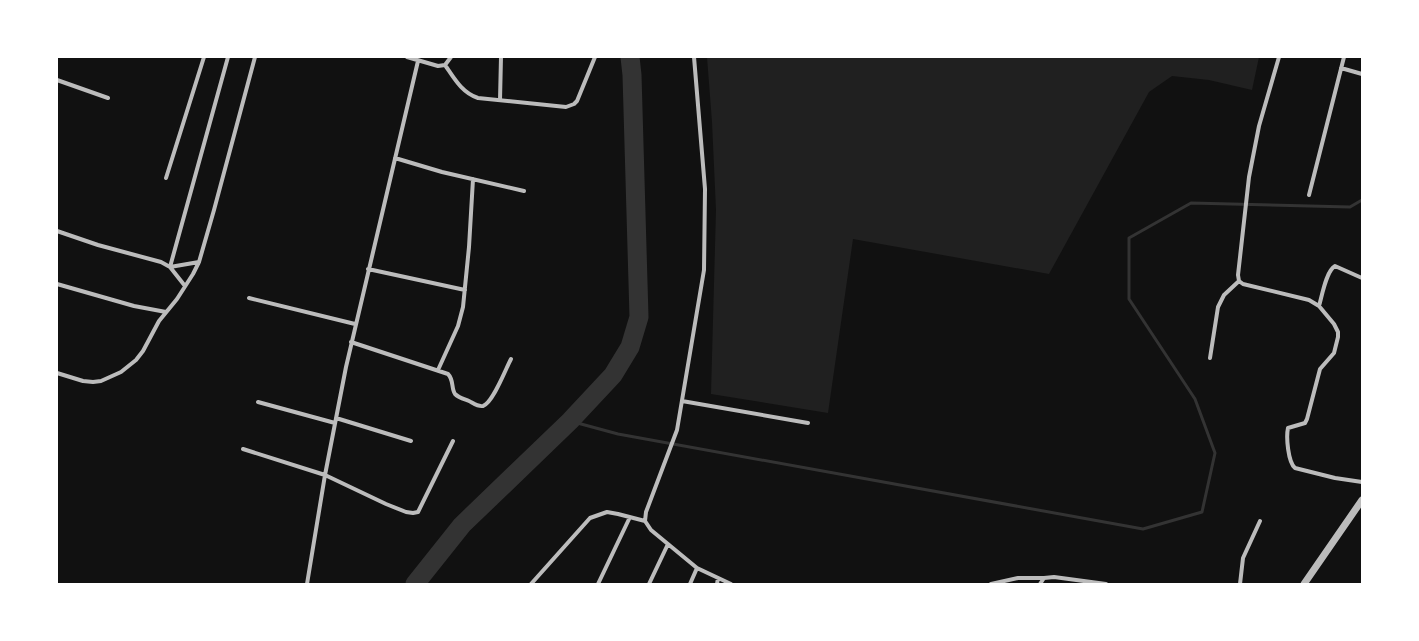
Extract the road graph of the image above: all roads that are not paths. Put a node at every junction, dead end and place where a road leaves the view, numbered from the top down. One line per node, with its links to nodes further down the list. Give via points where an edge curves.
1 (204, 57): 19 (street)
2 (228, 57): 25 (street)
3 (255, 57): 24 (street)
4 (407, 57): 11 (street)
5 (451, 57): 12 (street)
6 (501, 57): 17 (street)
7 (595, 57): 17 (street, via 574,104 560,107)
8 (694, 57): 41 (street, via 705,189 704,270)
9 (1280, 57): 28 (street, via 1258,126 1238,270)
10 (1344, 57): 13 (street)
11 (418, 61): 12 (street, via 438,66); 18 (street)
12 (445, 65): 17 (street, via 462,89 470,95)
13 (1341, 68): 14 (street); 22 (street)
14 (1362, 74)
15 (57, 80): 16 (street)
16 (108, 98)
17 (500, 100)
18 (395, 158): 20 (street); 26 (street)
19 (166, 178)
20 (472, 179): 21 (street); 31 (street)
21 (524, 191)
22 (1309, 195)
23 (57, 232): 25 (street, via 161,262)
24 (199, 262): 25 (street); 30 (street)
25 (170, 267): 30 (street)
26 (368, 269): 31 (street); 35 (street)
27 (1362, 278): 33 (street, via 1335,266 1327,279)
28 (1240, 281): 33 (street, via 1243,284 1309,300); 37 (street, via 1224,295 1218,307)
29 (57, 284): 34 (street, via 134,306)
30 (185, 286): 34 (street)
31 (465, 290): 39 (street, via 461,319)
32 (249, 298): 35 (street)
33 (1319, 306): 50 (street, via 1334,324 1338,337 1334,353 1320,369 1308,419 1305,423 1288,428 1290,459 1295,468)
34 (166, 312): 40 (street, via 143,351 121,372 93,382)
35 (355, 324): 36 (street)
36 (351, 342): 39 (street); 43 (street)
37 (1210, 358)
38 (511, 359): 39 (street, via 493,395 483,406 457,396 451,377)
39 (438, 370)
40 (57, 373)
41 (682, 401): 45 (street); 53 (street, via 677,430 646,512)
42 (258, 402): 44 (street)
43 (336, 418): 44 (street); 46 (street)
44 (335, 423): 49 (street)
45 (808, 423)
46 (411, 441)
47 (453, 441): 49 (street, via 418,512 406,512)
48 (243, 449): 49 (street)
49 (325, 475): 59 (street)
50 (1362, 482)
51 (1362, 500): 70 (street)
52 (630, 517): 53 (street); 60 (street, via 607,512 590,518); 61 (street)
53 (645, 521): 55 (street, via 650,530)
54 (1260, 521): 69 (street, via 1246,551)
55 (668, 544): 56 (street); 62 (street)
56 (697, 568): 57 (street); 63 (street)
57 (718, 578): 64 (street); 65 (street)
58 (1044, 578): 66 (street, via 1018,578); 67 (street); 68 (street)
59 (307, 584)
60 (531, 584)
61 (598, 584)
62 (649, 584)
63 (690, 584)
64 (717, 584)
65 (731, 584)
66 (991, 584)
67 (1040, 584)
68 (1106, 584)
69 (1240, 584)
70 (1304, 584)

